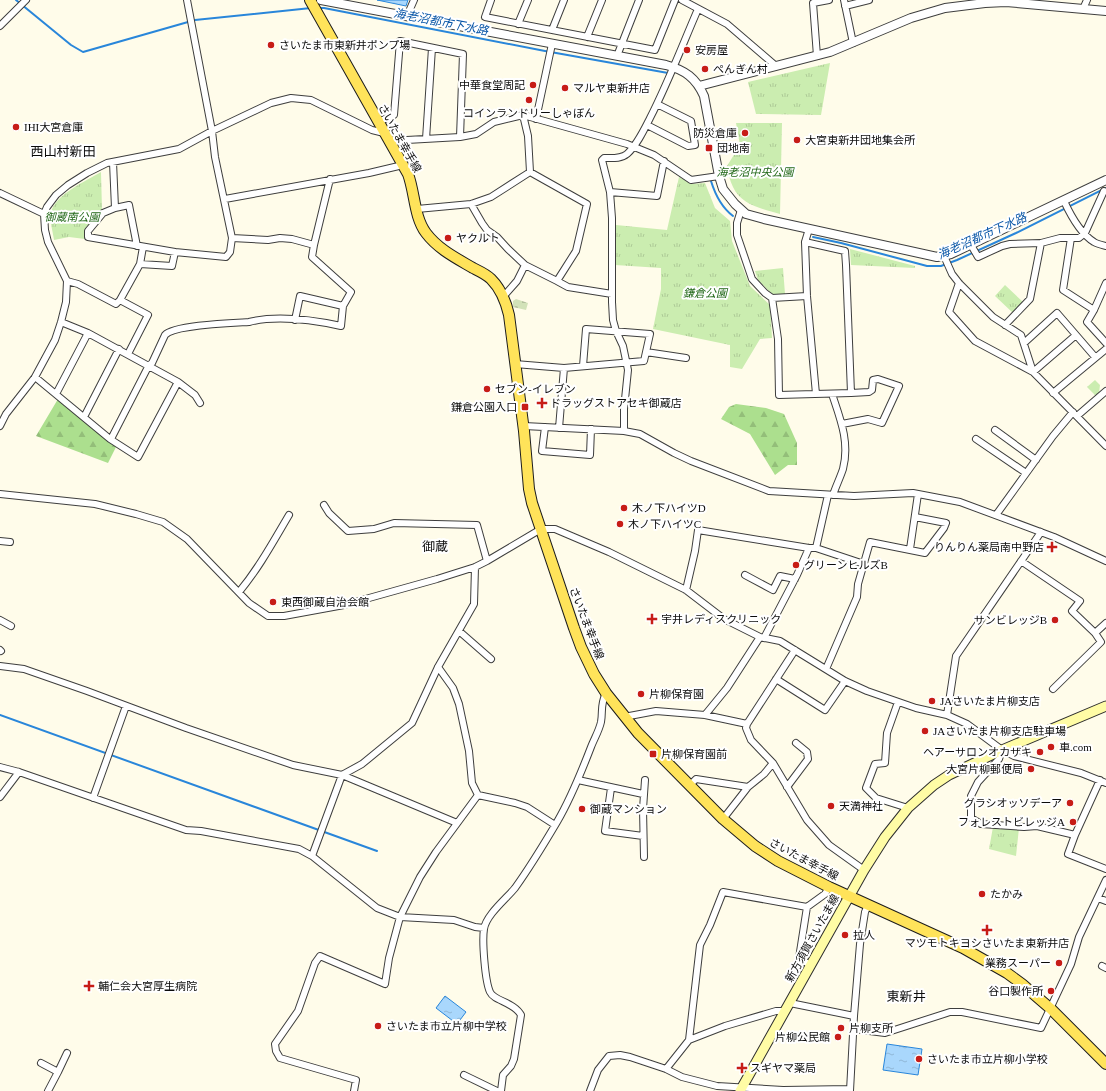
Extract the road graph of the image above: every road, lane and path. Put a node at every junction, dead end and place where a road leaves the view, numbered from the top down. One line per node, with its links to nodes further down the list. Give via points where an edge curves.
1 (187, 0): 39 (street)
2 (414, 0): 20 (street)
3 (491, 0): 21 (street, via 485,17)
4 (528, 0): 21 (street)
5 (564, 0): 23 (street)
6 (602, 0): 24 (street)
7 (639, 0): 26 (street)
8 (676, 0): 26 (street, via 655,50)
9 (682, 0): 17 (street)
10 (829, 0): 30 (street, via 813,3)
11 (869, 0): 15 (street)
12 (1087, 0): 18 (street)
13 (339, 2): 14 (street); 20 (street)
14 (315, 3): 37 (main road, さいたま幸手線)
15 (844, 3): 25 (street)
16 (22, 4): 22 (street)
17 (698, 9): 31 (street, via 727,24); 32 (street)
18 (1082, 9): 19 (street); 25 (street, via 1006,2 954,7 922,14)
19 (1106, 11)
20 (407, 16): 27 (street)
21 (518, 24): 23 (street)
22 (0, 26)
23 (552, 30): 24 (street)
24 (587, 37): 26 (street)
25 (854, 43): 30 (street)
26 (622, 44): 29 (street)
27 (551, 46): 29 (street); 36 (street)
28 (432, 48): 37 (street, via 400,42 394,115); 41 (street, via 463,54); 42 (street)
29 (616, 56): 32 (street)
30 (817, 56): 31 (street)
31 (776, 66): 33 (street)
32 (674, 67): 33 (street, via 684,72); 34 (street)
33 (699, 86): 48 (street, via 706,105)
34 (658, 104): 38 (street); 38 (street, via 691,121 695,145 688,146)
35 (523, 115): 36 (street); 41 (street, via 494,122 476,134); 47 (street, via 528,136)
36 (536, 119): 43 (street)
37 (378, 122): 40 (main road, さいたま幸手線)
38 (647, 125): 43 (street)
39 (212, 131): 40 (street, via 271,103 291,98 311,100); 45 (street, via 179,148); 54 (street)
40 (387, 137): 42 (street); 46 (main road, さいたま幸手線)
41 (460, 137): 42 (street)
42 (426, 139)
43 (633, 147): 44 (street); 52 (street, via 621,158 602,160)
44 (664, 161): 48 (street, via 691,180); 52 (street, via 657,196)
45 (113, 162): 57 (street); 60 (street, via 87,173 68,185 56,195)
46 (404, 165): 49 (street); 58 (main road, さいたま幸手線, via 412,185)
47 (530, 172): 56 (street, via 491,196); 76 (street, via 587,204 576,250)
48 (719, 176): 59 (street, via 729,198)
49 (330, 179): 54 (street); 67 (street)
50 (1106, 180): 55 (street)
51 (1104, 191): 62 (street)
52 (610, 192): 79 (street)
53 (0, 193): 60 (street)
54 (225, 199): 63 (street)
55 (1064, 201): 62 (street, via 1075,222); 68 (street)
56 (471, 204): 58 (street); 74 (street, via 487,230)
57 (115, 208): 69 (street, via 129,205); 69 (street, via 103,213 88,231 88,237)
58 (417, 209): 81 (main road, さいたま幸手線, via 425,232 431,239 447,253 491,279)
59 (741, 210): 61 (street, via 752,216); 82 (street, via 737,235 741,248 752,279)
60 (44, 214): 75 (street, via 48,242)
61 (809, 229): 65 (street); 72 (street)
62 (1085, 233): 64 (street, via 1079,238); 70 (street, via 1094,242)
63 (232, 238): 67 (street, via 292,239); 71 (street, via 230,252 226,257)
64 (1071, 238): 66 (street); 85 (street, via 1063,290)
65 (805, 242): 80 (street); 110 (street, via 844,251)
66 (1041, 243): 68 (street, via 1010,244 978,257); 88 (street, via 1030,300)
67 (314, 245): 84 (street, via 312,257 351,292)
68 (971, 245): 72 (street)
69 (140, 246): 71 (street); 73 (street)
70 (1106, 246)
71 (175, 252): 73 (street, via 172,266)
72 (947, 262): 77 (street)
73 (140, 264): 83 (street)
74 (525, 265): 76 (street); 81 (street, via 517,281)
75 (67, 281): 83 (street, via 116,304); 87 (street, via 66,302)
76 (557, 281): 79 (street, via 568,287)
77 (959, 283): 88 (street, via 993,317); 105 (street, via 949,312 975,341)
78 (1106, 283): 85 (street)
79 (612, 294): 89 (street)
80 (807, 296): 82 (street); 112 (street)
81 (503, 297): 100 (main road, さいたま幸手線, via 509,315)
82 (772, 298): 112 (street, via 778,339 779,395)
83 (120, 300): 97 (street, via 148,315)
84 (343, 306): 86 (street, via 341,326); 86 (street, via 300,296)
85 (1094, 310): 93 (street, via 1086,322)
86 (295, 320): 102 (street, via 260,319 179,328 167,332)
87 (61, 322): 90 (street); 106 (street, via 55,340)
88 (1005, 325): 92 (street, via 1022,335)
89 (616, 331): 96 (street, via 650,334); 101 (street); 103 (street, via 586,329)
90 (88, 333): 95 (street); 111 (street)
91 (1076, 335): 92 (street, via 1057,313); 98 (street); 105 (street)
92 (1024, 343): 105 (street)
93 (1106, 343)
94 (1106, 349): 98 (street)
95 (119, 350): 97 (street); 116 (street)
96 (646, 352): 99 (street); 101 (street, via 644,361)
97 (128, 354): 102 (street)
98 (1095, 357): 108 (street)
99 (686, 358)
100 (515, 364): 104 (street); 119 (main road, さいたま幸手線)
101 (627, 364): 103 (street); 124 (street)
102 (149, 365): 107 (street); 126 (street)
103 (583, 366): 104 (street)
104 (564, 368): 121 (street)
105 (1032, 372): 108 (street)
106 (35, 377): 111 (street); 118 (street, via 6,414)
107 (178, 382): 114 (street, via 195,395); 126 (street, via 138,457)
108 (1053, 392): 115 (street)
109 (1106, 392): 115 (street)
110 (851, 393): 113 (street); 117 (street, via 869,392 872,390 873,380 878,379 899,386 882,423 868,419)
111 (56, 394): 116 (street)
112 (816, 394): 113 (street)
113 (832, 394): 117 (street)
114 (200, 403)
115 (1075, 414): 127 (street); 128 (street)
116 (84, 417): 126 (street)
117 (842, 424): 132 (street, via 846,445 843,469)
118 (0, 426)
119 (524, 426): 120 (street); 137 (main road, さいたま幸手線, via 529,489)
120 (545, 427): 121 (street); 122 (street, via 542,451 590,455)
121 (559, 428): 122 (street)
122 (591, 429): 124 (street)
123 (995, 430): 128 (street)
124 (624, 431): 132 (street, via 640,434 691,461 769,491)
125 (976, 439): 129 (street)
126 (111, 440)
127 (1106, 446)
128 (1036, 460): 129 (street)
129 (1026, 473): 135 (street)
130 (0, 494): 151 (street, via 95,504 163,522 187,539)
131 (918, 494): 132 (street); 135 (street, via 960,502); 136 (street)
132 (830, 495): 141 (street)
133 (324, 505): 143 (street, via 348,531 394,523 477,525)
134 (289, 515): 151 (street, via 264,559)
135 (996, 515): 138 (street)
136 (915, 517): 142 (street); 142 (street, via 946,524 926,553)
137 (541, 529): 143 (street); 150 (street, via 564,531); 166 (main road, さいたま幸手線, via 581,647)
138 (1041, 532): 144 (street); 145 (street)
139 (0, 541): 140 (street)
140 (10, 542)
141 (813, 548): 146 (street); 149 (street); 150 (street, via 698,530)
142 (910, 549): 146 (street, via 870,542)
143 (487, 561): 147 (street)
144 (1021, 561): 156 (street, via 1080,601 1072,610); 171 (street, via 956,656)
145 (1106, 561)
146 (864, 564): 162 (street, via 856,597)
147 (475, 567): 151 (street, via 365,599 284,616 268,616 255,608); 155 (street, via 474,604)
148 (745, 575): 149 (street, via 773,590 780,576)
149 (795, 579): 157 (street)
150 (686, 590): 157 (street, via 724,619)
151 (239, 592)
152 (0, 620): 154 (street)
153 (1106, 623): 156 (street)
154 (11, 626)
155 (459, 631): 159 (street); 161 (street)
156 (1095, 633): 165 (street, via 1101,642)
157 (762, 638): 158 (street, via 780,642); 170 (street)
158 (795, 650): 162 (street); 163 (street)
159 (491, 659)
160 (0, 666): 168 (street, via 24,669)
161 (438, 667): 179 (street, via 412,723 362,764); 188 (street, via 453,688 459,704 469,751 472,783)
162 (826, 669): 164 (street)
163 (776, 679): 164 (street, via 825,710); 173 (street)
164 (845, 681): 167 (street)
165 (1053, 689)
166 (606, 693): 172 (main road, さいたま幸手線); 180 (street, via 602,702 601,721)
167 (898, 702): 171 (street); 191 (street, via 886,733 885,763 875,764 866,788 876,798)
168 (126, 706): 179 (street, via 293,765); 190 (street)
169 (1106, 706): 175 (main road, 新方須賀さいたま線)
170 (705, 715): 172 (street, via 656,712); 173 (street)
171 (947, 715): 175 (street, via 968,724)
172 (624, 717): 183 (main road, さいたま幸手線)
173 (747, 724): 176 (street, via 751,740)
174 (796, 743): 185 (street, via 807,752 808,759)
175 (1002, 750): 182 (street, via 1014,756); 191 (main road, 新方須賀さいたま線, via 949,775); 195 (street, via 999,759 978,782 970,796 971,818 981,824 1036,826)
176 (773, 763): 184 (street); 185 (street)
177 (0, 767): 178 (street)
178 (19, 772): 189 (street); 190 (street)
179 (342, 775): 193 (street); 197 (street)
180 (578, 780): 186 (street); 194 (street)
181 (645, 780): 187 (street)
182 (1103, 781): 195 (street)
183 (690, 785): 184 (street, via 696,779); 192 (main road, さいたま幸手線)
184 (748, 787): 192 (street)
185 (787, 787): 200 (street, via 807,820 829,846)
186 (611, 788): 187 (street); 196 (street, via 605,831)
187 (643, 794): 196 (street)
188 (478, 795): 193 (street); 194 (street, via 527,807)
189 (0, 797)
190 (93, 798): 197 (street, via 186,830 299,849)
191 (908, 808): 200 (main road, 新方須賀さいたま線)
192 (723, 819): 202 (main road, さいたま幸手線, via 764,853)
193 (457, 823): 208 (street, via 424,870)
194 (555, 825): 209 (street, via 514,889 493,912)
195 (1075, 835): 199 (street, via 1068,854)
196 (643, 836): 198 (street)
197 (312, 856): 208 (street, via 377,908)
198 (644, 857)
199 (1106, 869)
200 (864, 870): 203 (main road, 新方須賀さいたま線)
201 (1106, 880): 204 (street)
202 (829, 887): 203 (main road, さいたま幸手線); 207 (street, via 825,894)
203 (849, 896): 206 (main road, さいたま幸手線); 210 (main road, 新方須賀さいたま線)
204 (1098, 898): 205 (street); 212 (street, via 1079,937 1071,964)
205 (1106, 901)
206 (868, 905): 212 (main road, さいたま幸手線, via 988,961 1022,984); 214 (street, via 860,944)
207 (807, 907): 210 (street, via 799,958); 216 (street, via 723,892 700,945)
208 (400, 917): 209 (street, via 454,920); 226 (street, via 389,958 386,984 320,956 315,963 298,1011 275,1044 280,1058 356,1080)
209 (484, 928): 228 (street, via 484,966 490,993 521,1014 514,1059 503,1075)
210 (810, 965): 211 (main road, 新方須賀さいたま線)
211 (790, 1003): 213 (main road, 新方須賀さいたま線); 214 (street)
212 (1051, 1009): 215 (street, via 1042,1028 962,1012 950,1012 885,1033); 219 (main road, さいたま幸手線)
213 (785, 1011): 216 (street, via 776,1011 725,1026); 223 (main road, 新方須賀さいたま線)
214 (854, 1016): 215 (street)
215 (854, 1028): 224 (street)
216 (689, 1040): 220 (street)
217 (67, 1053): 221 (street)
218 (41, 1063): 221 (street)
219 (1106, 1064)
220 (666, 1069): 223 (street, via 682,1077); 229 (street, via 630,1057 609,1056 598,1070)
221 (58, 1072): 225 (street)
222 (464, 1075): 227 (street)
223 (741, 1089): 224 (street)
224 (850, 1090)
225 (48, 1091)
226 (354, 1091)
227 (497, 1091)
228 (501, 1091)
229 (590, 1091)

